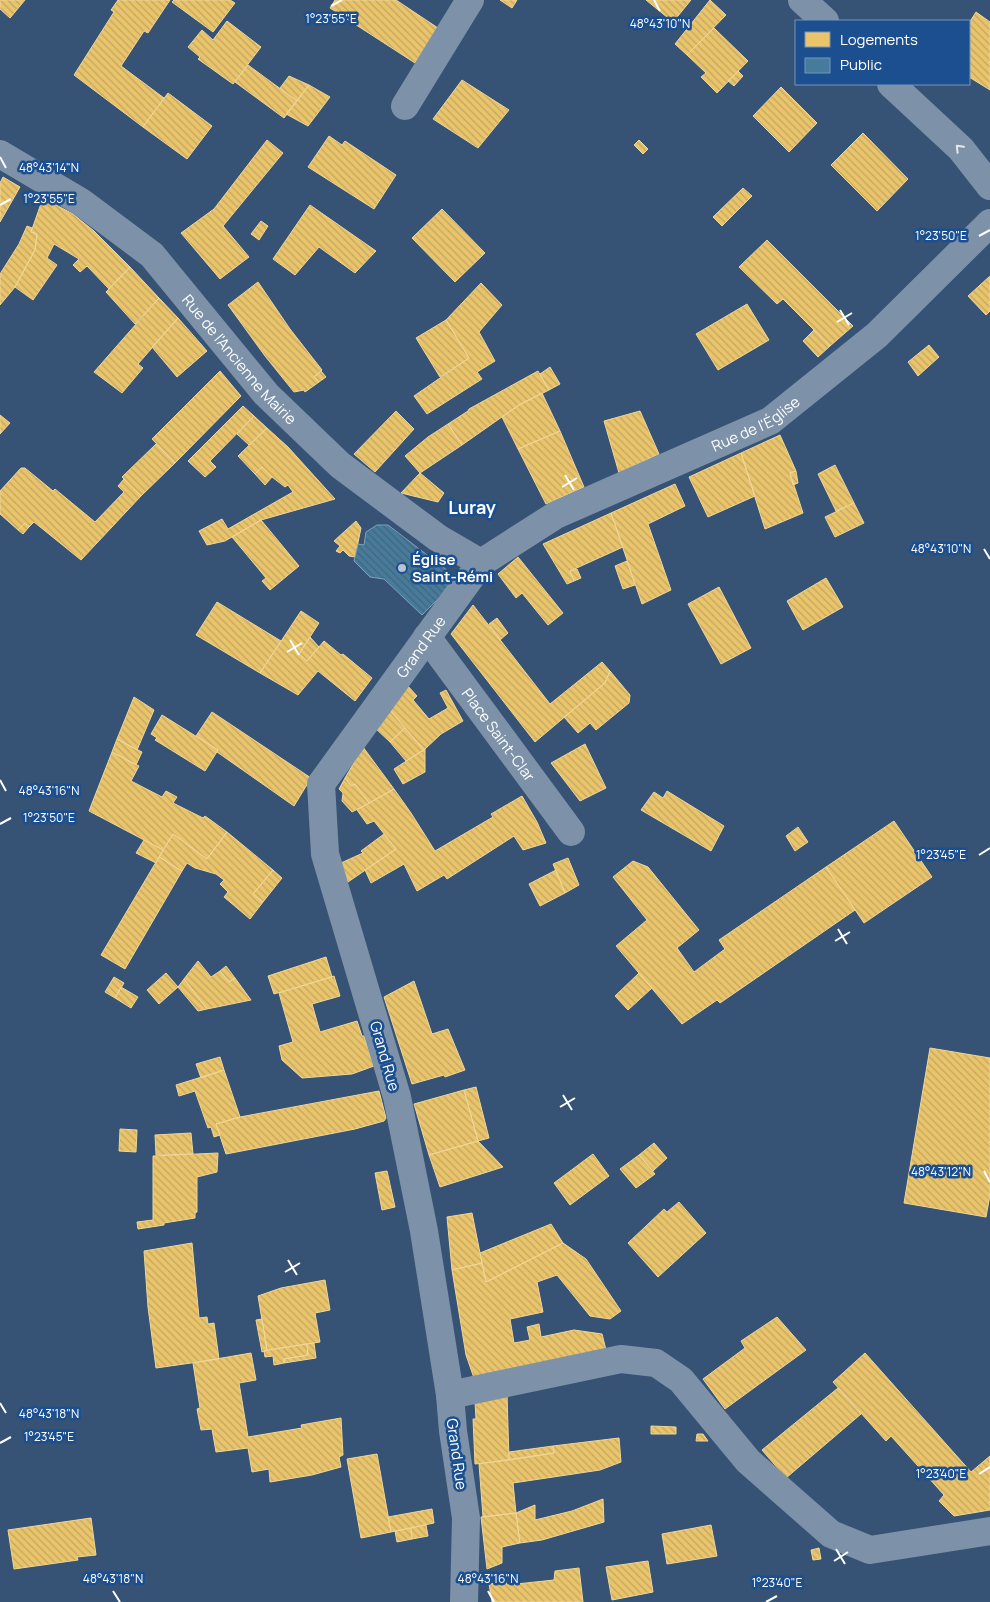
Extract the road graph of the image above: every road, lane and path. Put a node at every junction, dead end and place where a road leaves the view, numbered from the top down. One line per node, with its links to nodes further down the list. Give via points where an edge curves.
1 (470, 0): 5 (street)
2 (802, 0): 3 (street)
3 (824, 20)
4 (892, 85): 7 (street, one-way to 4, via 961,149)
5 (406, 106)
6 (0, 154): 9 (street, Rue de l'Ancienne Mairie, via 81,202 152,255 266,394 340,465 438,538)
7 (990, 186)
8 (990, 223): 9 (street, Rue de l'Église, via 877,335 770,421 556,515)
9 (481, 563): 10 (street, Grand Rue)
10 (428, 637): 11 (street, Place Saint-Clar); 12 (street, Grand Rue, via 321,784 325,854 398,1097 424,1231)
11 (571, 832)
12 (450, 1395): 13 (street, via 621,1359 656,1363 681,1380 748,1461 831,1534 870,1550); 14 (street, Grand Rue, via 466,1518)
13 (990, 1530)
14 (464, 1602)

